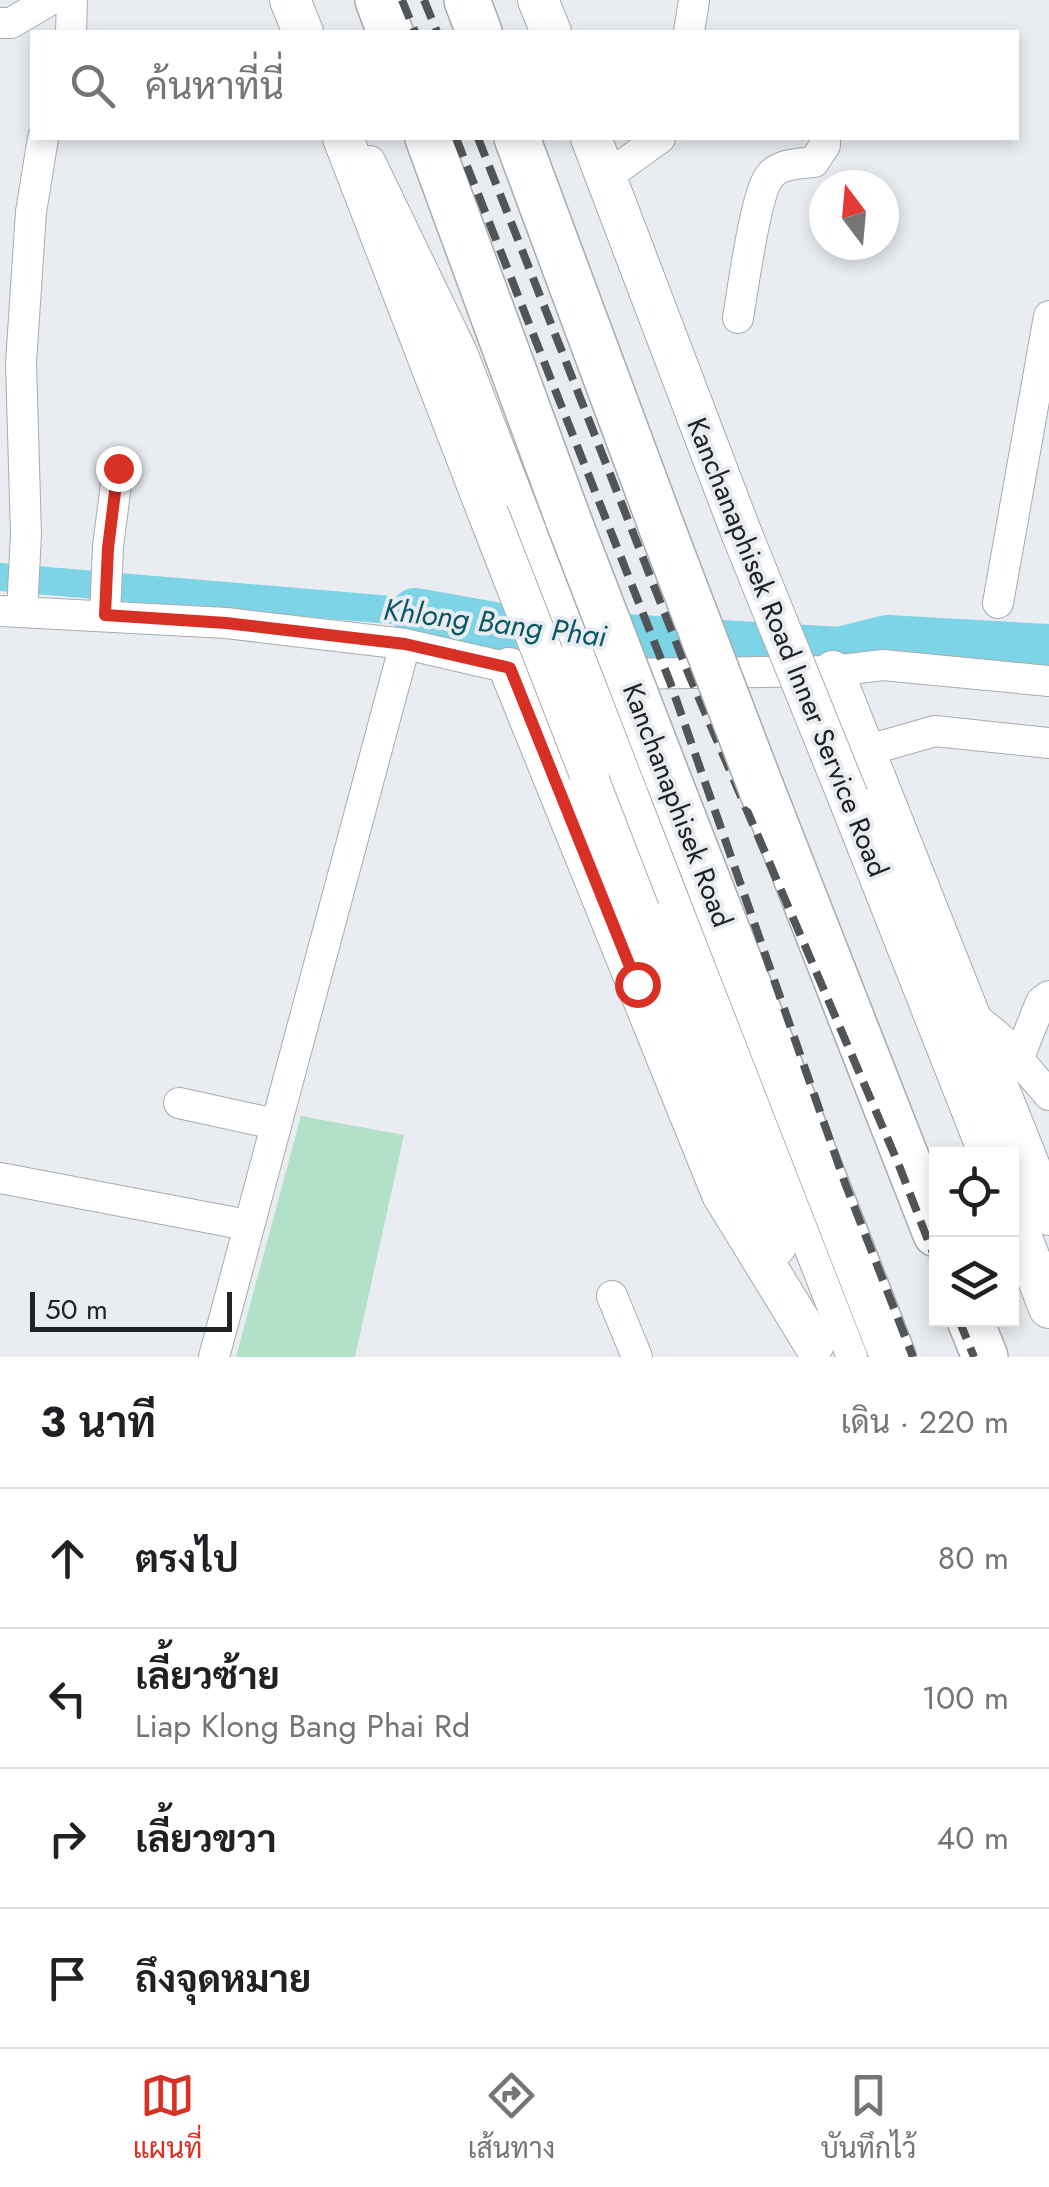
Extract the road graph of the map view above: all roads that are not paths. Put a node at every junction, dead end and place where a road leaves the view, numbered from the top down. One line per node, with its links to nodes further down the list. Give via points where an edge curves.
1 (50, 0): 8 (street)
2 (72, 0): 9 (street)
3 (292, 0): 10 (main road)
4 (378, 0): 11 (highway)
5 (466, 0): 12 (highway)
6 (538, 0): 13 (main road)
7 (694, 0): 14 (street)
8 (0, 24)
9 (71, 30)
10 (305, 30)
11 (389, 30)
12 (477, 30)
13 (550, 30)
14 (689, 30)
15 (43, 140): 28 (street, via 21,363 26,534)
16 (344, 140): 51 (main road, bridge, via 589,772)
17 (359, 140): 51 (street, bridge, via 462,352)
18 (429, 140): 54 (highway, Kanchanaphisek Road, bridge)
19 (518, 140): 45 (highway, bridge)
20 (591, 140): 23 (main road, Kanchanaphisek Road Inner Service Road)
21 (657, 140): 23 (street)
22 (826, 140): 25 (street, via 814,162 784,166 770,176)
23 (606, 177): 42 (main road, Kanchanaphisek Road Inner Service Road, bridge)
24 (1049, 316): 27 (street)
25 (738, 318)
26 (118, 468): 29 (street)
27 (998, 602)
28 (15, 606): 29 (street)
29 (105, 609): 30 (street)
30 (405, 644): 31 (street); 41 (street)
31 (510, 668): 32 (street, via 592,674); 51 (main road, via 722,1194)
32 (833, 671): 33 (street, via 883,665); 35 (main road)
33 (1049, 681)
34 (1049, 743): 35 (street, via 935,731)
35 (865, 751): 37 (main road)
36 (1049, 996): 38 (street)
37 (969, 1013): 38 (street); 44 (main road)
38 (1018, 1060): 39 (street)
39 (1049, 1096)
40 (178, 1103): 41 (street)
41 (275, 1124): 46 (street)
42 (986, 1147)
43 (0, 1178): 46 (street)
44 (1049, 1215)
45 (929, 1216)
46 (248, 1226): 52 (street)
47 (1019, 1230): 49 (main road)
48 (612, 1296): 53 (street)
49 (1049, 1308)
50 (973, 1327): 55 (highway)
51 (828, 1353)
52 (214, 1357)
53 (637, 1357)
54 (893, 1357)
55 (985, 1357)

